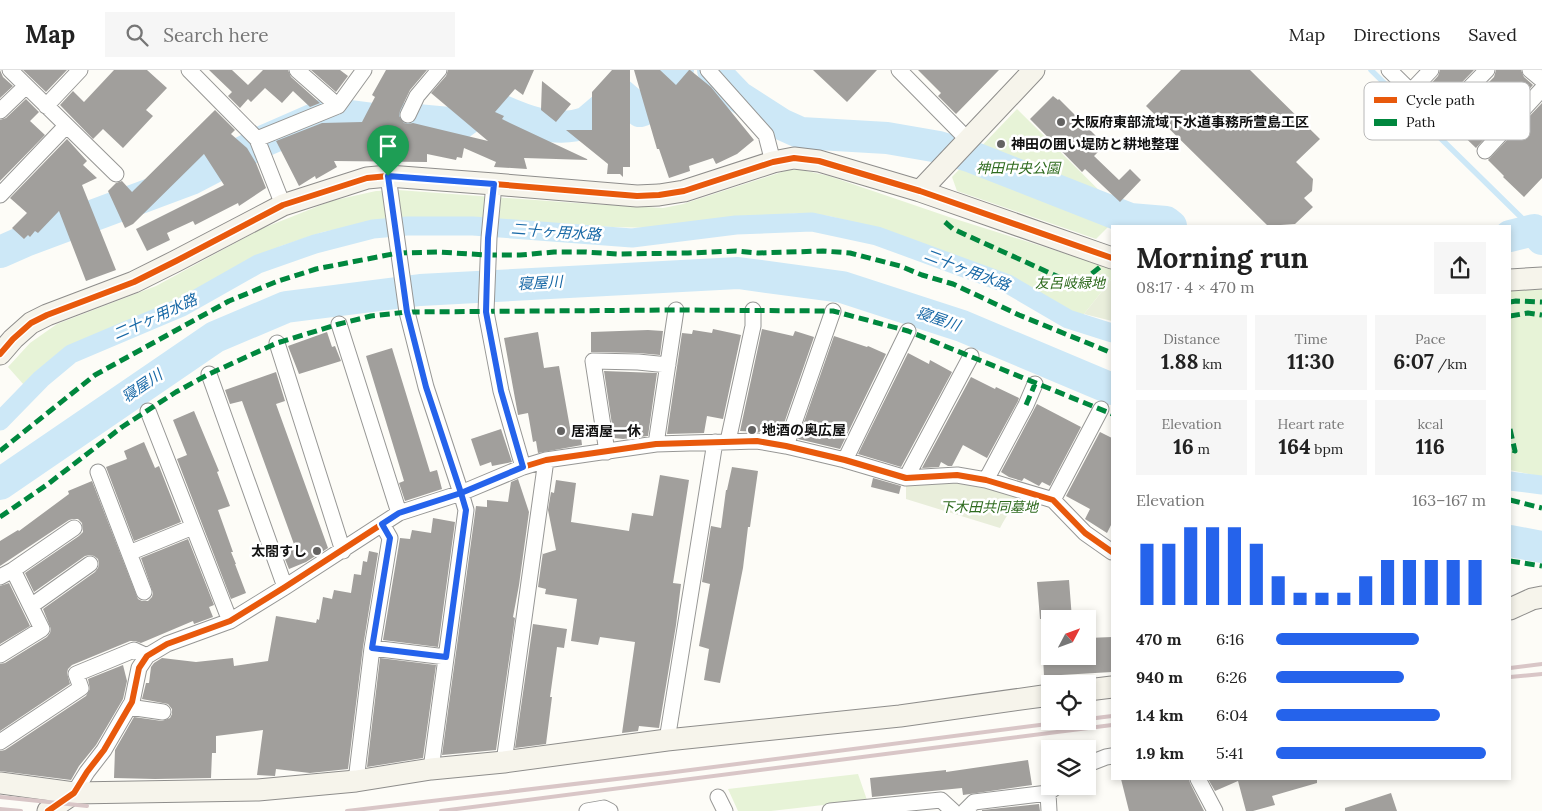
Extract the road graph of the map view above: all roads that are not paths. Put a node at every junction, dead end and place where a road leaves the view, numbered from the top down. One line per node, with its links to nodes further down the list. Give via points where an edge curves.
1 (10, 70): 18 (street)
2 (80, 70): 21 (street)
3 (189, 70): 28 (street)
4 (297, 70): 22 (street)
5 (364, 70): 22 (street)
6 (439, 70): 24 (street, via 417,96)
7 (709, 70): 30 (street, via 766,135)
8 (899, 70): 27 (street)
9 (1034, 70): 27 (street)
10 (1389, 70): 15 (street)
11 (1431, 70): 16 (street)
12 (1487, 70): 17 (street)
13 (1530, 70): 14 (street)
14 (1542, 80)
15 (1402, 82)
16 (1420, 82)
17 (1475, 82)
18 (26, 86): 21 (street); 23 (street)
19 (1542, 89): 20 (street)
20 (1530, 102)
21 (46, 106): 25 (street)
22 (338, 106): 28 (street)
23 (0, 111)
24 (408, 115)
25 (66, 126): 31 (street); 35 (street)
26 (1494, 140): 29 (street)
27 (969, 141): 34 (street)
28 (259, 142): 36 (street)
29 (1485, 150)
30 (773, 162): 33 (street, via 684,191 659,195); 34 (street, via 794,158 819,161)
31 (116, 174)
32 (388, 176): 33 (street); 36 (street, via 352,182); 63 (street, via 406,305 426,387)
33 (494, 191): 59 (street, via 488,238 486,312 501,391)
34 (920, 191): 37 (street)
35 (0, 195)
36 (282, 206): 46 (street, via 134,282 31,323)
37 (1111, 258)
38 (1542, 278): 39 (street)
39 (1511, 280)
40 (676, 310): 48 (street)
41 (753, 310): 53 (street, via 752,326)
42 (833, 311): 55 (street)
43 (338, 324): 65 (street)
44 (908, 331): 58 (street)
45 (277, 343): 70 (street)
46 (0, 354)
47 (971, 356): 61 (street)
48 (668, 365): 54 (street); 56 (street, via 593,361)
49 (209, 374): 74 (street)
50 (1035, 384): 62 (street)
51 (1101, 409): 64 (street)
52 (148, 412): 67 (street)
53 (721, 441): 54 (street); 55 (street, via 757,441); 89 (street)
54 (656, 444): 56 (street)
55 (786, 446): 58 (street)
56 (606, 452): 57 (street)
57 (546, 460): 59 (street); 93 (street)
58 (845, 460): 61 (street)
59 (523, 467): 63 (street)
60 (98, 472): 71 (street)
61 (906, 478): 62 (street, via 957,475)
62 (986, 480): 64 (street)
63 (461, 493): 65 (street); 83 (street, via 466,510)
64 (1053, 500): 69 (street, via 1085,533)
65 (399, 513): 66 (street)
66 (382, 524): 70 (street); 80 (street, via 390,538)
67 (193, 527): 71 (street); 79 (street)
68 (74, 528): 73 (street)
69 (1111, 547)
70 (342, 551): 74 (street)
71 (129, 553): 75 (street)
72 (90, 564): 77 (street)
73 (6, 574): 77 (street)
74 (285, 587): 79 (street)
75 (144, 592)
76 (1542, 597): 78 (street)
77 (31, 606): 81 (street, via 42,629)
78 (1511, 609)
79 (230, 621): 82 (street, via 167,644)
80 (372, 648): 83 (street); 96 (street)
81 (0, 655)
82 (147, 656): 87 (street, via 139,668); 90 (street, via 134,650 76,674 81,688)
83 (446, 657): 94 (street)
84 (1111, 687): 85 (street)
85 (1096, 689)
86 (1041, 697): 89 (street, via 900,716)
87 (129, 707): 88 (street); 99 (street)
88 (163, 712)
89 (667, 740): 93 (street)
90 (0, 742)
91 (1111, 756): 92 (street)
92 (1096, 761)
93 (504, 762): 94 (street)
94 (431, 768): 96 (street)
95 (1199, 780): 110 (street)
96 (356, 781): 99 (street, via 258,790)
97 (0, 783): 99 (street)
98 (1041, 792): 108 (street, via 974,802)
99 (74, 793): 102 (street)
100 (1052, 795): 109 (street)
101 (718, 797): 105 (street)
102 (48, 811)
103 (587, 811): 104 (street, via 604,808)
104 (610, 811)
105 (725, 811)
106 (830, 811): 107 (street, via 941,800)
107 (953, 811)
108 (965, 811)
109 (1049, 811)
110 (1215, 811)

